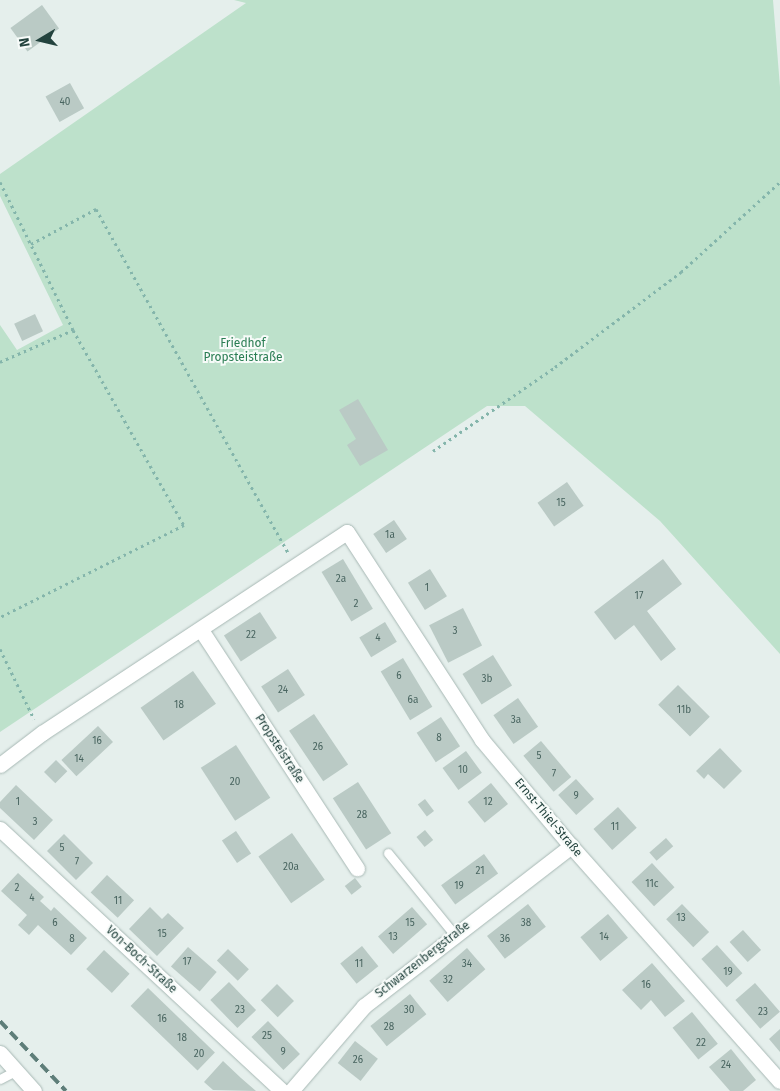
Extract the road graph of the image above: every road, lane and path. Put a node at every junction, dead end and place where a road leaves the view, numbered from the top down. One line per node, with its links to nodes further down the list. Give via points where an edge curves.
1 (0, 182): 3 (path)
2 (780, 182): 6 (path, via 768,197 681,272 555,367)
3 (31, 244): 4 (path); 7 (path, via 96,209)
4 (73, 330): 5 (path); 8 (path, via 184,525)
5 (0, 362)
6 (433, 451)
7 (296, 566): 9 (street); 14 (street, Ernst-Thiel-Straße, via 347,532 482,740)
8 (0, 617)
9 (202, 630): 11 (street); 16 (street, Propsteistraße)
10 (0, 649): 11 (path)
11 (42, 733): 12 (street)
12 (0, 765)
13 (0, 829): 23 (street, Von-Boch-Straße)
14 (571, 846): 17 (street, Schwarzenbergstraße); 21 (street, Ernst-Thiel-Straße)
15 (388, 854): 17 (lane)
16 (356, 868)
17 (454, 934): 24 (street, Schwarzenbergstraße, via 364,1006)
18 (0, 1053): 19 (street)
19 (15, 1070): 20 (lane); 22 (street)
20 (0, 1078)
21 (780, 1081)
22 (34, 1091)
23 (282, 1091)
24 (291, 1091)

